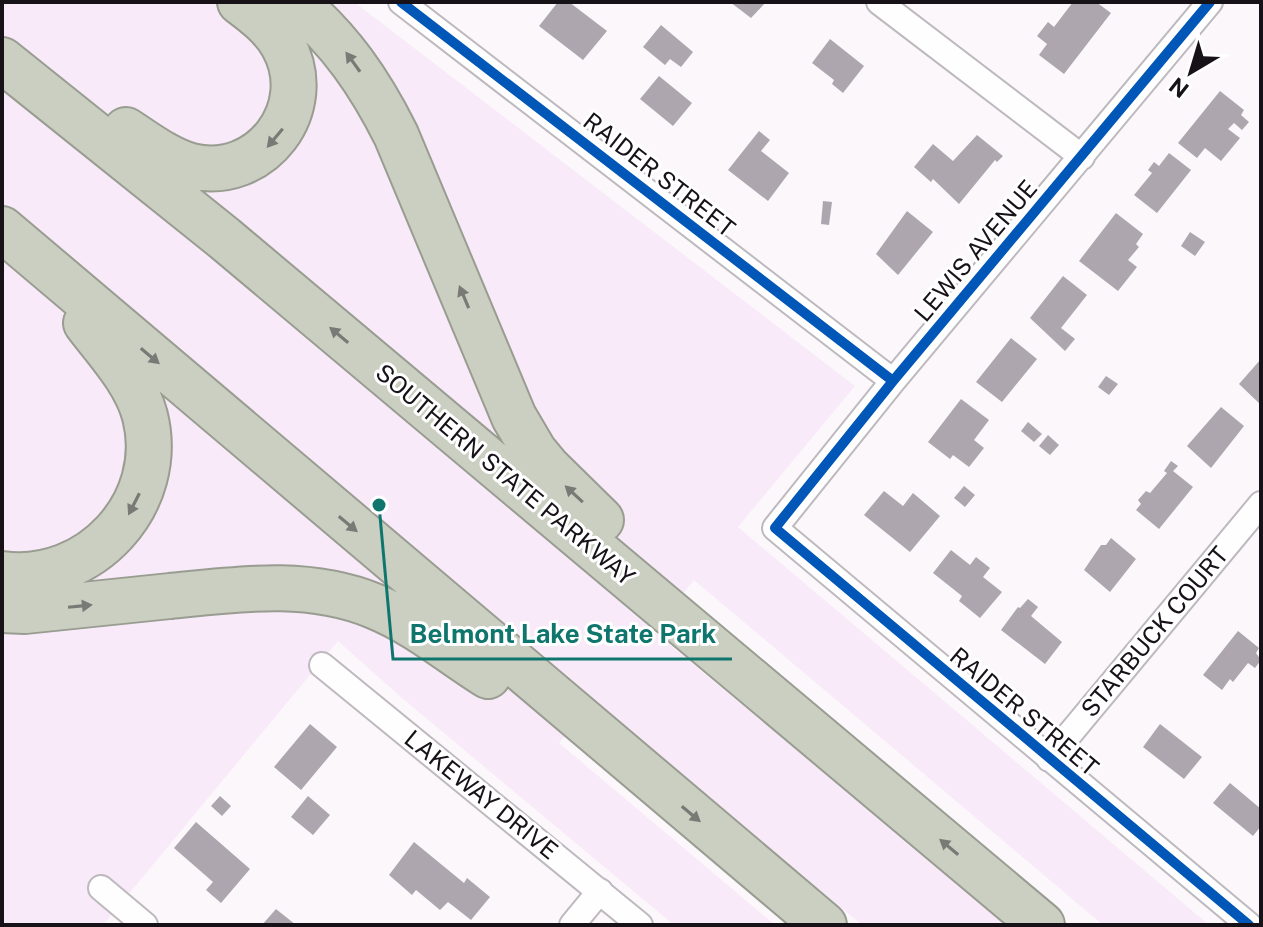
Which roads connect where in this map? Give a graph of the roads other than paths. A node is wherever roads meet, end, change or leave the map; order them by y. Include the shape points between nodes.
1 (240, 2) edge
2 (295, 2) edge
3 (401, 2) edge
4 (879, 2) edge
5 (1210, 2) edge
6 (2, 60) edge
7 (64, 109) junction
8 (1082, 157) junction
9 (2, 229) edge
10 (48, 269) junction
11 (893, 381) junction
12 (1261, 504) edge
13 (775, 528) joint
14 (2, 574) edge
15 (2, 610) edge
16 (720, 656) junction
17 (322, 665) dead end
18 (1049, 759) junction
19 (631, 764) junction
20 (101, 888) dead end
21 (600, 891) junction
22 (145, 925) edge
23 (572, 925) edge
24 (640, 925) edge
25 (824, 925) edge
26 (1042, 925) edge
27 (1249, 925) edge

1 -> 7 highway via 277,36 294,79 288,118 260,153 239,164 189,165 124,129
16 -> 2 highway via 600,518 563,485 523,433 396,135 347,54
3 - 11 street, RAIDER STREET
4 - 8 street
5 - 8 street, LEWIS AVENUE
6 - 7 highway, SOUTHERN STATE PARKWAY
16 -> 7 highway, SOUTHERN STATE PARKWAY
8 - 11 street, LEWIS AVENUE
9 - 10 highway
10 -> 14 highway via 139,400 148,463 130,513 96,551 48,572
10 -> 19 highway
11 - 13 street, LEWIS AVENUE
12 - 18 street, STARBUCK COURT
13 - 18 street, RAIDER STREET
15 -> 19 highway via 293,587 352,598 395,615
26 -> 16 highway, SOUTHERN STATE PARKWAY
17 - 21 street, LAKEWAY DRIVE
18 - 27 street, RAIDER STREET
19 -> 25 highway
20 - 22 street
21 - 23 street
21 - 24 street, LAKEWAY DRIVE

